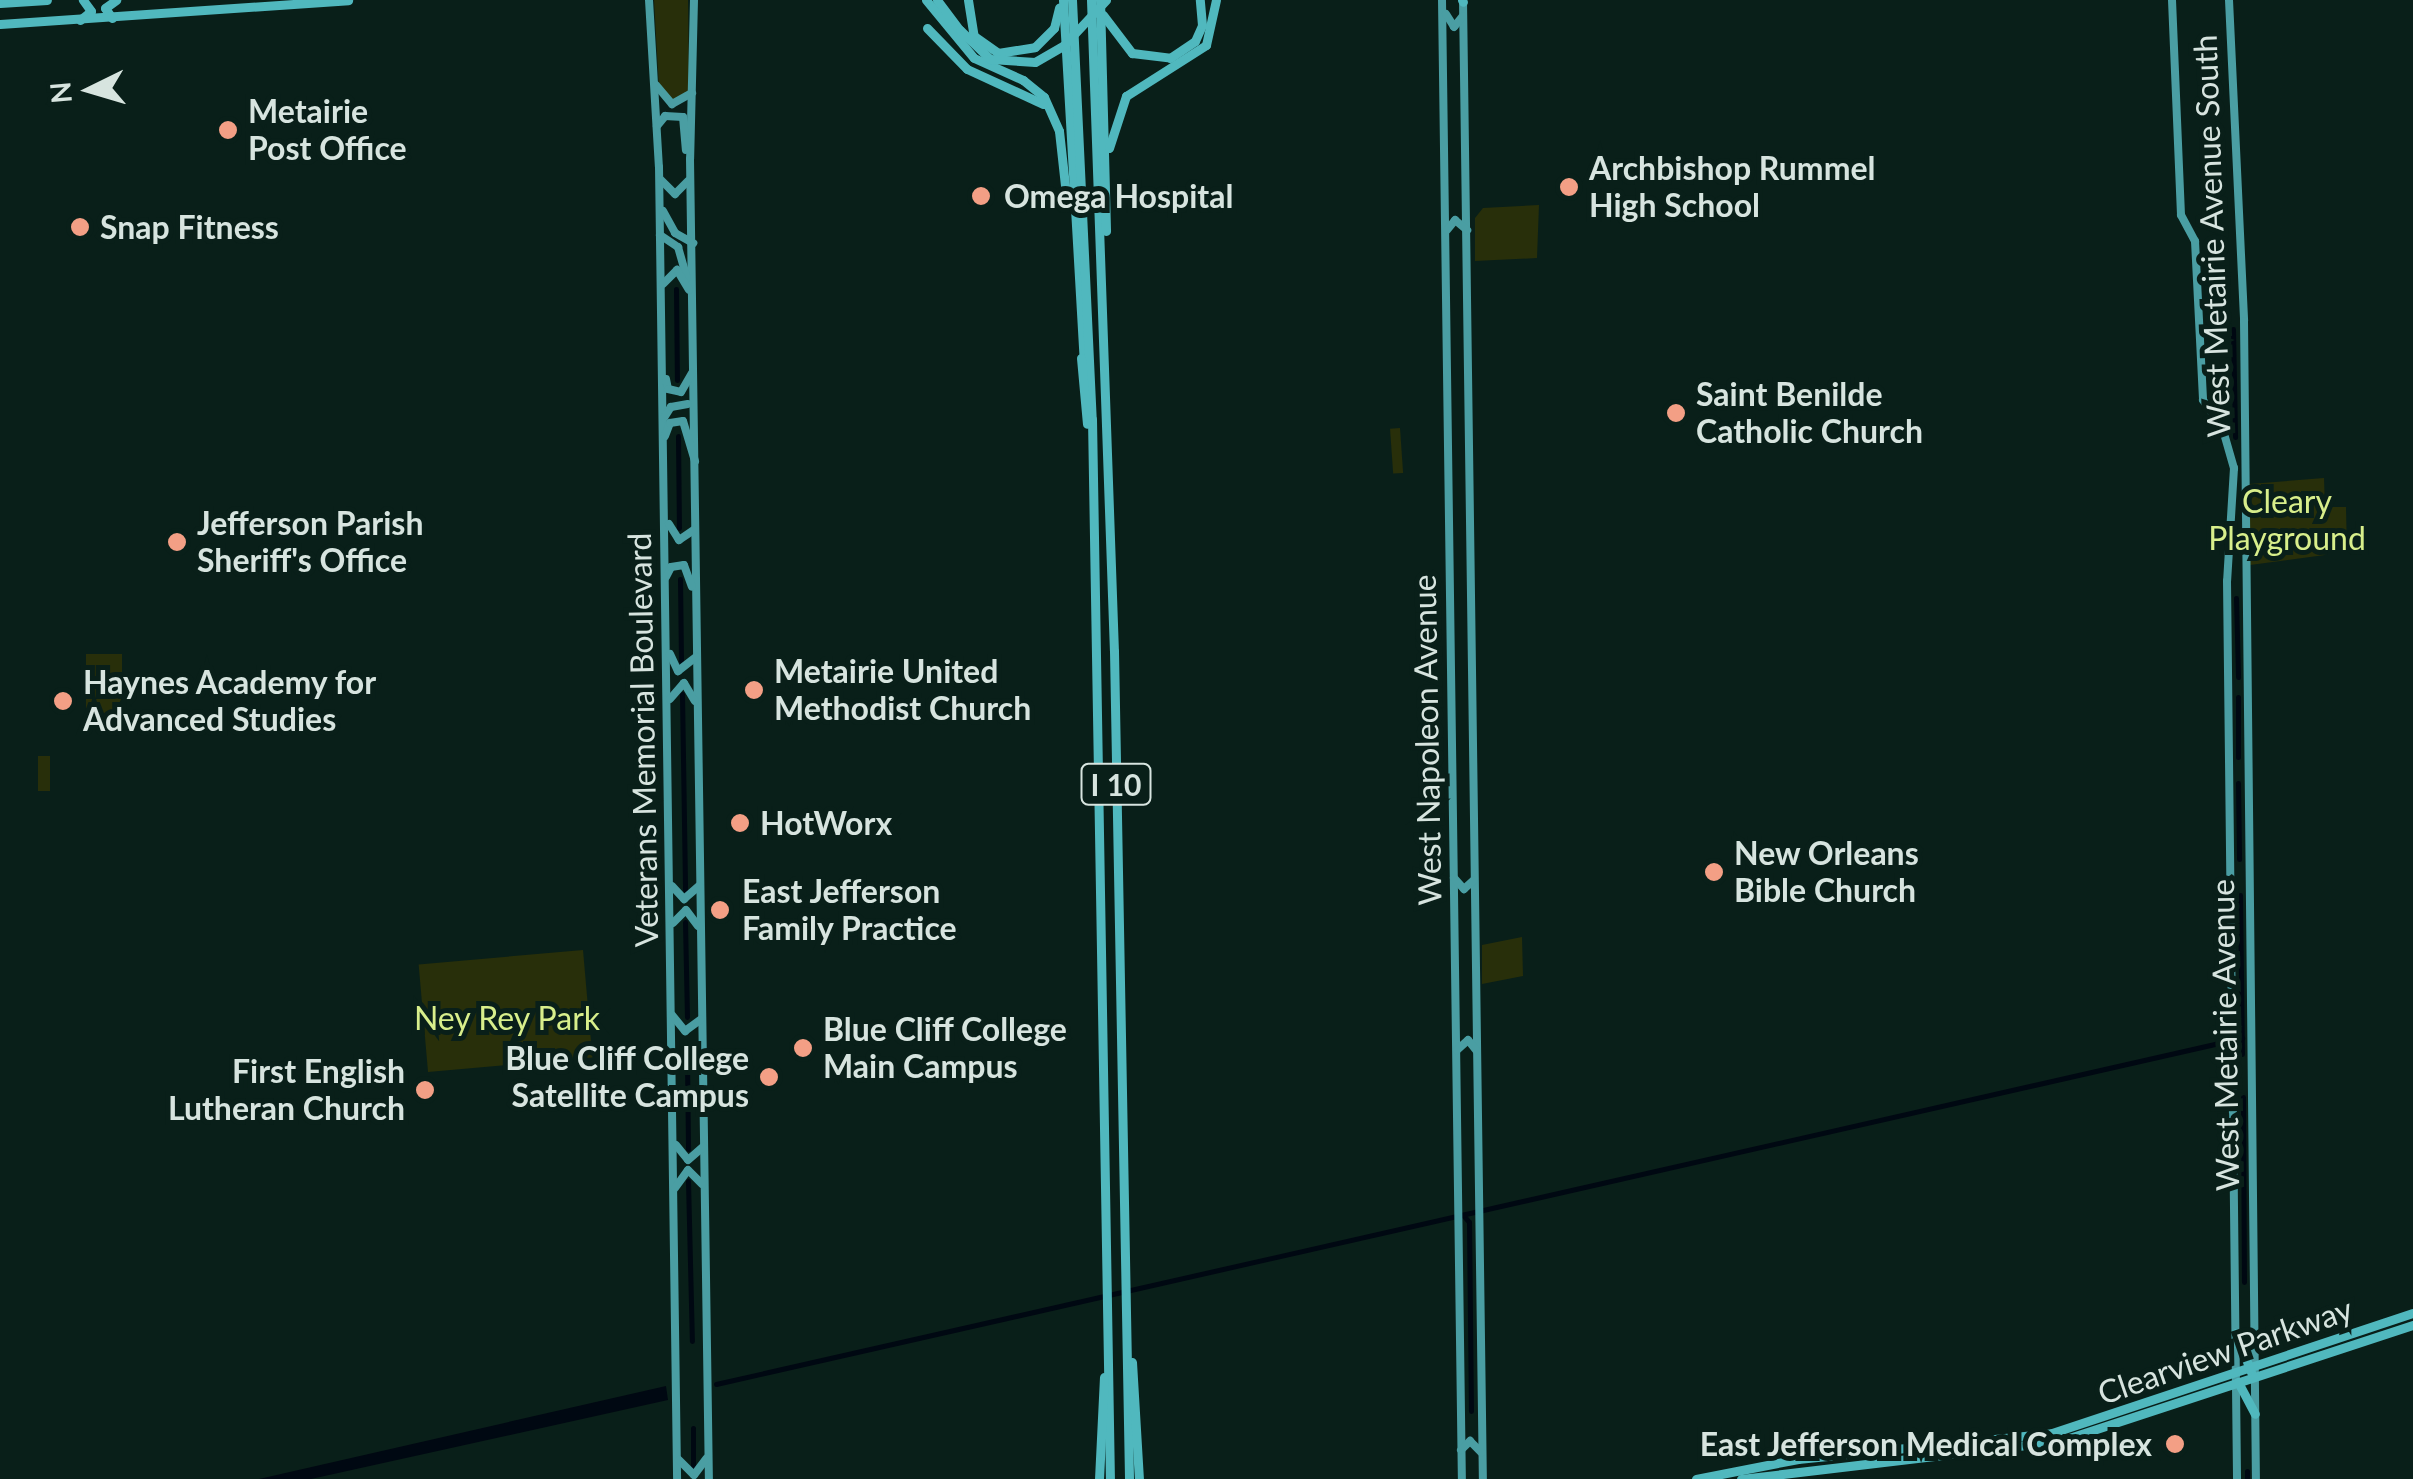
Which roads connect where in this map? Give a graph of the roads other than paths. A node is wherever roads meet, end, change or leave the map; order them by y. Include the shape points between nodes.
1 (46, 0) edge
2 (83, 0) edge
3 (116, 0) edge
4 (231, 0) edge
5 (348, 0) edge
6 (650, 0) edge
7 (694, 0) edge
8 (926, 0) edge
9 (937, 0) edge
10 (968, 0) edge
11 (1061, 0) edge
12 (1072, 0) edge
13 (1091, 0) edge
14 (1102, 0) edge
15 (1200, 0) edge
16 (1216, 0) edge
17 (1444, 0) edge
18 (2172, 0) edge
19 (2229, 0) edge
20 (1463, 1) edge
21 (15, 2) edge
22 (0, 3) edge
23 (256, 5) edge
24 (224, 12) junction
25 (1463, 15) junction
26 (115, 19) junction
27 (78, 21) junction
28 (32, 23) junction
29 (1, 24) edge
30 (927, 28) dead end
31 (650, 51) junction
32 (693, 90) junction
33 (1057, 122) junction
34 (657, 127) junction
35 (690, 162) junction
36 (1445, 166) junction
37 (1466, 170) junction
38 (1107, 175) junction
39 (659, 176) junction
40 (660, 187) junction
41 (1467, 230) junction
42 (1447, 232) junction
43 (660, 235) junction
44 (693, 244) junction
45 (688, 288) junction
46 (1103, 289) junction
47 (660, 297) junction
48 (692, 304) junction
49 (694, 352) junction
50 (662, 355) junction
51 (1450, 396) junction
52 (1467, 397) junction
53 (688, 404) dead end
54 (663, 423) junction
55 (1086, 424) junction
56 (1450, 436) junction
57 (1468, 438) junction
58 (664, 447) junction
59 (695, 460) junction
60 (665, 500) junction
61 (696, 514) junction
62 (1094, 531) junction
63 (2234, 534) junction
64 (2245, 534) junction
65 (665, 579) junction
66 (2246, 591) joint
67 (697, 600) junction
68 (666, 640) junction
69 (698, 650) junction
70 (2228, 695) junction
71 (2246, 698) junction
72 (667, 725) junction
73 (699, 735) junction
74 (2248, 754) junction
75 (2228, 758) junction
76 (1472, 780) junction
77 (1454, 784) junction
78 (2229, 787) junction
79 (2248, 790) junction
80 (1472, 795) junction
81 (1454, 796) junction
82 (2230, 864) junction
83 (2248, 864) junction
84 (669, 877) junction
85 (1454, 878) junction
86 (1476, 878) junction
87 (700, 884) junction
88 (2230, 894) junction
89 (2248, 898) junction
90 (700, 930) junction
91 (670, 933) junction
92 (1454, 934) junction
93 (1475, 936) junction
94 (1455, 1008) junction
95 (1476, 1008) junction
96 (670, 1010) junction
97 (701, 1018) junction
98 (2232, 1050) junction
99 (1477, 1051) junction
100 (1456, 1052) junction
101 (2251, 1057) junction
102 (702, 1062) junction
103 (672, 1074) junction
104 (2252, 1095) junction
105 (2233, 1097) junction
106 (672, 1136) junction
107 (704, 1144) junction
108 (674, 1191) junction
109 (705, 1193) junction
110 (2254, 1286) junction
111 (2236, 1291) junction
112 (2236, 1307) junction
113 (2251, 1311) junction
114 (2413, 1313) edge
115 (2236, 1320) junction
116 (2413, 1326) edge
117 (2236, 1334) junction
118 (1126, 1338) junction
119 (2350, 1341) junction
120 (1109, 1365) junction
121 (2253, 1373) junction
122 (2235, 1380) junction
123 (2192, 1389) junction
124 (2174, 1406) junction
125 (2255, 1414) junction
126 (1482, 1417) junction
127 (1461, 1418) junction
128 (2237, 1434) junction
129 (2255, 1434) junction
130 (1966, 1446) junction
131 (1928, 1449) junction
132 (1461, 1450) junction
133 (708, 1454) junction
134 (677, 1455) junction
135 (1482, 1456) junction
136 (1936, 1458) junction
137 (1894, 1460) junction
138 (2256, 1462) junction
139 (2237, 1464) junction
140 (1717, 1476) edge
141 (677, 1479) edge
142 (708, 1479) edge
143 (1100, 1479) edge
144 (1110, 1479) edge
145 (1129, 1479) edge
146 (1138, 1479) edge
147 (1462, 1479) edge
148 (1483, 1479) edge
149 (1699, 1479) edge
150 (1742, 1479) edge
151 (2237, 1479) edge
152 (2256, 1479) edge

1 - 21 highway
1 - 28 highway via 35,7
2 - 27 highway via 91,11
3 - 26 highway via 105,8
4 - 24 highway
5 - 23 highway
6 - 31 main road, Veterans Memorial Boulevard
7 - 32 main road, Veterans Memorial Boulevard
8 - 33 highway via 974,58 1023,80 1044,97
9 - 14 highway, bridge via 990,58 1035,62 1063,46
10 - 11 highway via 974,36 984,47 1013,54 1046,38
11 - 55 highway
12 - 62 highway, I 10
13 - 46 highway, I 10
14 - 15 highway via 1120,44 1158,60 1195,41 1202,25
14 - 38 highway
16 - 38 highway via 1213,30 1195,58 1121,103
17 - 25 main road via 1450,26
17 - 36 main road, West Napoleon Avenue
18 - 63 main road, West Metairie Avenue via 2181,215 2194,242 2203,400 2233,459
19 - 64 main road, West Metairie Avenue South via 2244,322
20 - 25 main road, West Napoleon Avenue
21 - 22 highway
21 - 29 highway via 2,13
23 - 24 highway
24 - 26 highway
25 - 37 main road, West Napoleon Avenue
26 - 27 highway
27 - 28 highway
28 - 29 highway
30 - 33 highway via 958,63 1033,95
31 - 32 main road via 660,97 678,104
31 - 34 main road, Veterans Memorial Boulevard
32 - 35 main road, Veterans Memorial Boulevard
33 - 55 highway
34 - 35 main road via 665,116 683,117
34 - 39 main road, Veterans Memorial Boulevard
35 - 39 main road via 679,194
35 - 44 main road, Veterans Memorial Boulevard
36 - 37 main road via 1453,179
36 - 42 main road, West Napoleon Avenue
37 - 41 main road, West Napoleon Avenue
38 - 46 highway
39 - 40 main road, Veterans Memorial Boulevard
40 - 43 main road, Veterans Memorial Boulevard
40 - 44 main road via 669,226
41 - 42 main road via 1456,220
41 - 52 main road, West Napoleon Avenue
42 - 51 main road, West Napoleon Avenue
43 - 45 main road via 680,250
43 - 47 main road, Veterans Memorial Boulevard
44 - 48 main road, Veterans Memorial Boulevard
45 - 47 main road via 684,274 673,270
45 - 48 main road
46 - 118 highway, I 10
47 - 50 main road, Veterans Memorial Boulevard
48 - 49 main road, Veterans Memorial Boulevard
49 - 50 main road via 689,381 676,392 666,384
49 - 59 main road, Veterans Memorial Boulevard
50 - 54 main road, Veterans Memorial Boulevard
51 - 52 main road via 1458,404
51 - 56 main road, West Napoleon Avenue
52 - 57 main road, West Napoleon Avenue
53 - 54 main road via 671,407
54 - 58 main road, Veterans Memorial Boulevard
55 - 62 highway
56 - 57 main road via 1459,426
56 - 77 main road, West Napoleon Avenue
57 - 76 main road, West Napoleon Avenue
58 - 59 main road via 669,424 683,421
58 - 60 main road, Veterans Memorial Boulevard
59 - 61 main road, Veterans Memorial Boulevard
60 - 61 main road via 675,538 692,536
60 - 65 main road, Veterans Memorial Boulevard
61 - 67 main road, Veterans Memorial Boulevard
62 - 120 highway, I 10
63 - 64 main road
63 - 70 main road, West Metairie Avenue
64 - 66 main road, West Metairie Avenue South
65 - 67 main road via 674,566 687,566
65 - 68 main road, Veterans Memorial Boulevard
66 - 71 main road, West Metairie Avenue
67 - 69 main road, Veterans Memorial Boulevard
68 - 69 main road via 678,672 691,667
68 - 72 main road, Veterans Memorial Boulevard
69 - 73 main road, Veterans Memorial Boulevard
70 - 71 main road via 2239,686
70 - 75 main road, West Metairie Avenue
71 - 74 main road, West Metairie Avenue
72 - 73 main road via 672,691 687,684
72 - 84 main road, Veterans Memorial Boulevard
73 - 87 main road, Veterans Memorial Boulevard
74 - 75 main road via 2240,761
74 - 79 main road, West Metairie Avenue
75 - 78 main road, West Metairie Avenue
76 - 77 main road via 1464,772
76 - 80 main road, West Napoleon Avenue
77 - 81 main road, West Napoleon Avenue
78 - 79 main road via 2240,778
78 - 82 main road, West Metairie Avenue
79 - 83 main road, West Metairie Avenue
80 - 81 main road via 1464,804
80 - 86 main road, West Napoleon Avenue
81 - 85 main road, West Napoleon Avenue
82 - 83 main road via 2240,871
82 - 88 main road, West Metairie Avenue
83 - 89 main road, West Metairie Avenue
84 - 87 main road via 684,900
84 - 91 main road, Veterans Memorial Boulevard
85 - 86 main road via 1464,889
85 - 92 main road, West Napoleon Avenue
86 - 93 main road, West Napoleon Avenue
87 - 90 main road, Veterans Memorial Boulevard
88 - 89 main road via 2238,884
88 - 98 main road, West Metairie Avenue
89 - 101 main road, West Metairie Avenue
90 - 91 main road via 683,911
90 - 97 main road, Veterans Memorial Boulevard
91 - 96 main road, Veterans Memorial Boulevard
92 - 93 main road via 1464,924
92 - 94 main road, West Napoleon Avenue
93 - 95 main road, West Napoleon Avenue
94 - 95 main road via 1464,1019
94 - 100 main road, West Napoleon Avenue
95 - 99 main road, West Napoleon Avenue
96 - 97 main road via 685,1031
96 - 103 main road, Veterans Memorial Boulevard
97 - 102 main road, Veterans Memorial Boulevard
98 - 101 main road via 2241,1070
98 - 105 main road, West Metairie Avenue
99 - 100 main road via 1465,1040
99 - 126 main road, West Napoleon Avenue
100 - 127 main road, West Napoleon Avenue
101 - 104 main road, West Metairie Avenue
102 - 103 main road via 686,1052
102 - 107 main road, Veterans Memorial Boulevard
103 - 106 main road, Veterans Memorial Boulevard
104 - 105 main road via 2241,1081
104 - 110 main road, West Metairie Avenue
105 - 111 main road, West Metairie Avenue
106 - 107 main road via 683,1158 696,1157
106 - 108 main road, Veterans Memorial Boulevard
107 - 109 main road, Veterans Memorial Boulevard
108 - 109 main road via 682,1173 692,1170
108 - 134 main road, Veterans Memorial Boulevard
109 - 133 main road, Veterans Memorial Boulevard
110 - 111 main road via 2248,1296
110 - 113 main road, West Metairie Avenue
111 - 112 main road, West Metairie Avenue
111 - 113 main road
112 - 113 main road
112 - 115 main road, West Metairie Avenue
113 - 115 main road
113 - 121 main road, West Metairie Avenue
114 - 119 highway, Clearview Parkway
115 - 117 main road, West Metairie Avenue
116 - 119 highway, Clearview Parkway
117 - 121 highway
117 - 122 main road, West Metairie Avenue
118 - 145 highway, I 10
118 - 146 highway
119 - 121 highway, Clearview Parkway
119 - 121 highway, Clearview Parkway via 2267,1375
120 - 143 highway
120 - 144 highway, I 10
121 - 122 highway, Clearview Parkway
121 - 125 main road, West Metairie Avenue
122 - 123 highway, Clearview Parkway
122 - 124 highway, Clearview Parkway
122 - 125 highway
122 - 128 main road, West Metairie Avenue
123 - 124 highway
123 - 130 highway, Clearview Parkway via 2085,1426
124 - 136 highway, Clearview Parkway via 2060,1442
125 - 129 main road, West Metairie Avenue
126 - 127 main road via 1472,1429
126 - 135 main road, West Napoleon Avenue
127 - 132 main road, West Napoleon Avenue
128 - 129 main road via 2245,1442
128 - 139 main road, West Metairie Avenue
129 - 138 main road, West Metairie Avenue
130 - 131 highway, Clearview Parkway
130 - 136 highway
131 - 137 highway
131 - 140 highway, Clearview Parkway
132 - 135 main road via 1473,1441
132 - 147 main road, West Napoleon Avenue
133 - 134 main road via 694,1475
133 - 142 main road, Veterans Memorial Boulevard
134 - 141 main road, Veterans Memorial Boulevard
135 - 148 main road, West Napoleon Avenue
136 - 137 highway, Clearview Parkway
137 - 150 highway, Clearview Parkway
138 - 139 main road via 2245,1454
138 - 152 main road, West Metairie Avenue
139 - 151 main road, West Metairie Avenue
140 - 149 highway, Clearview Parkway

